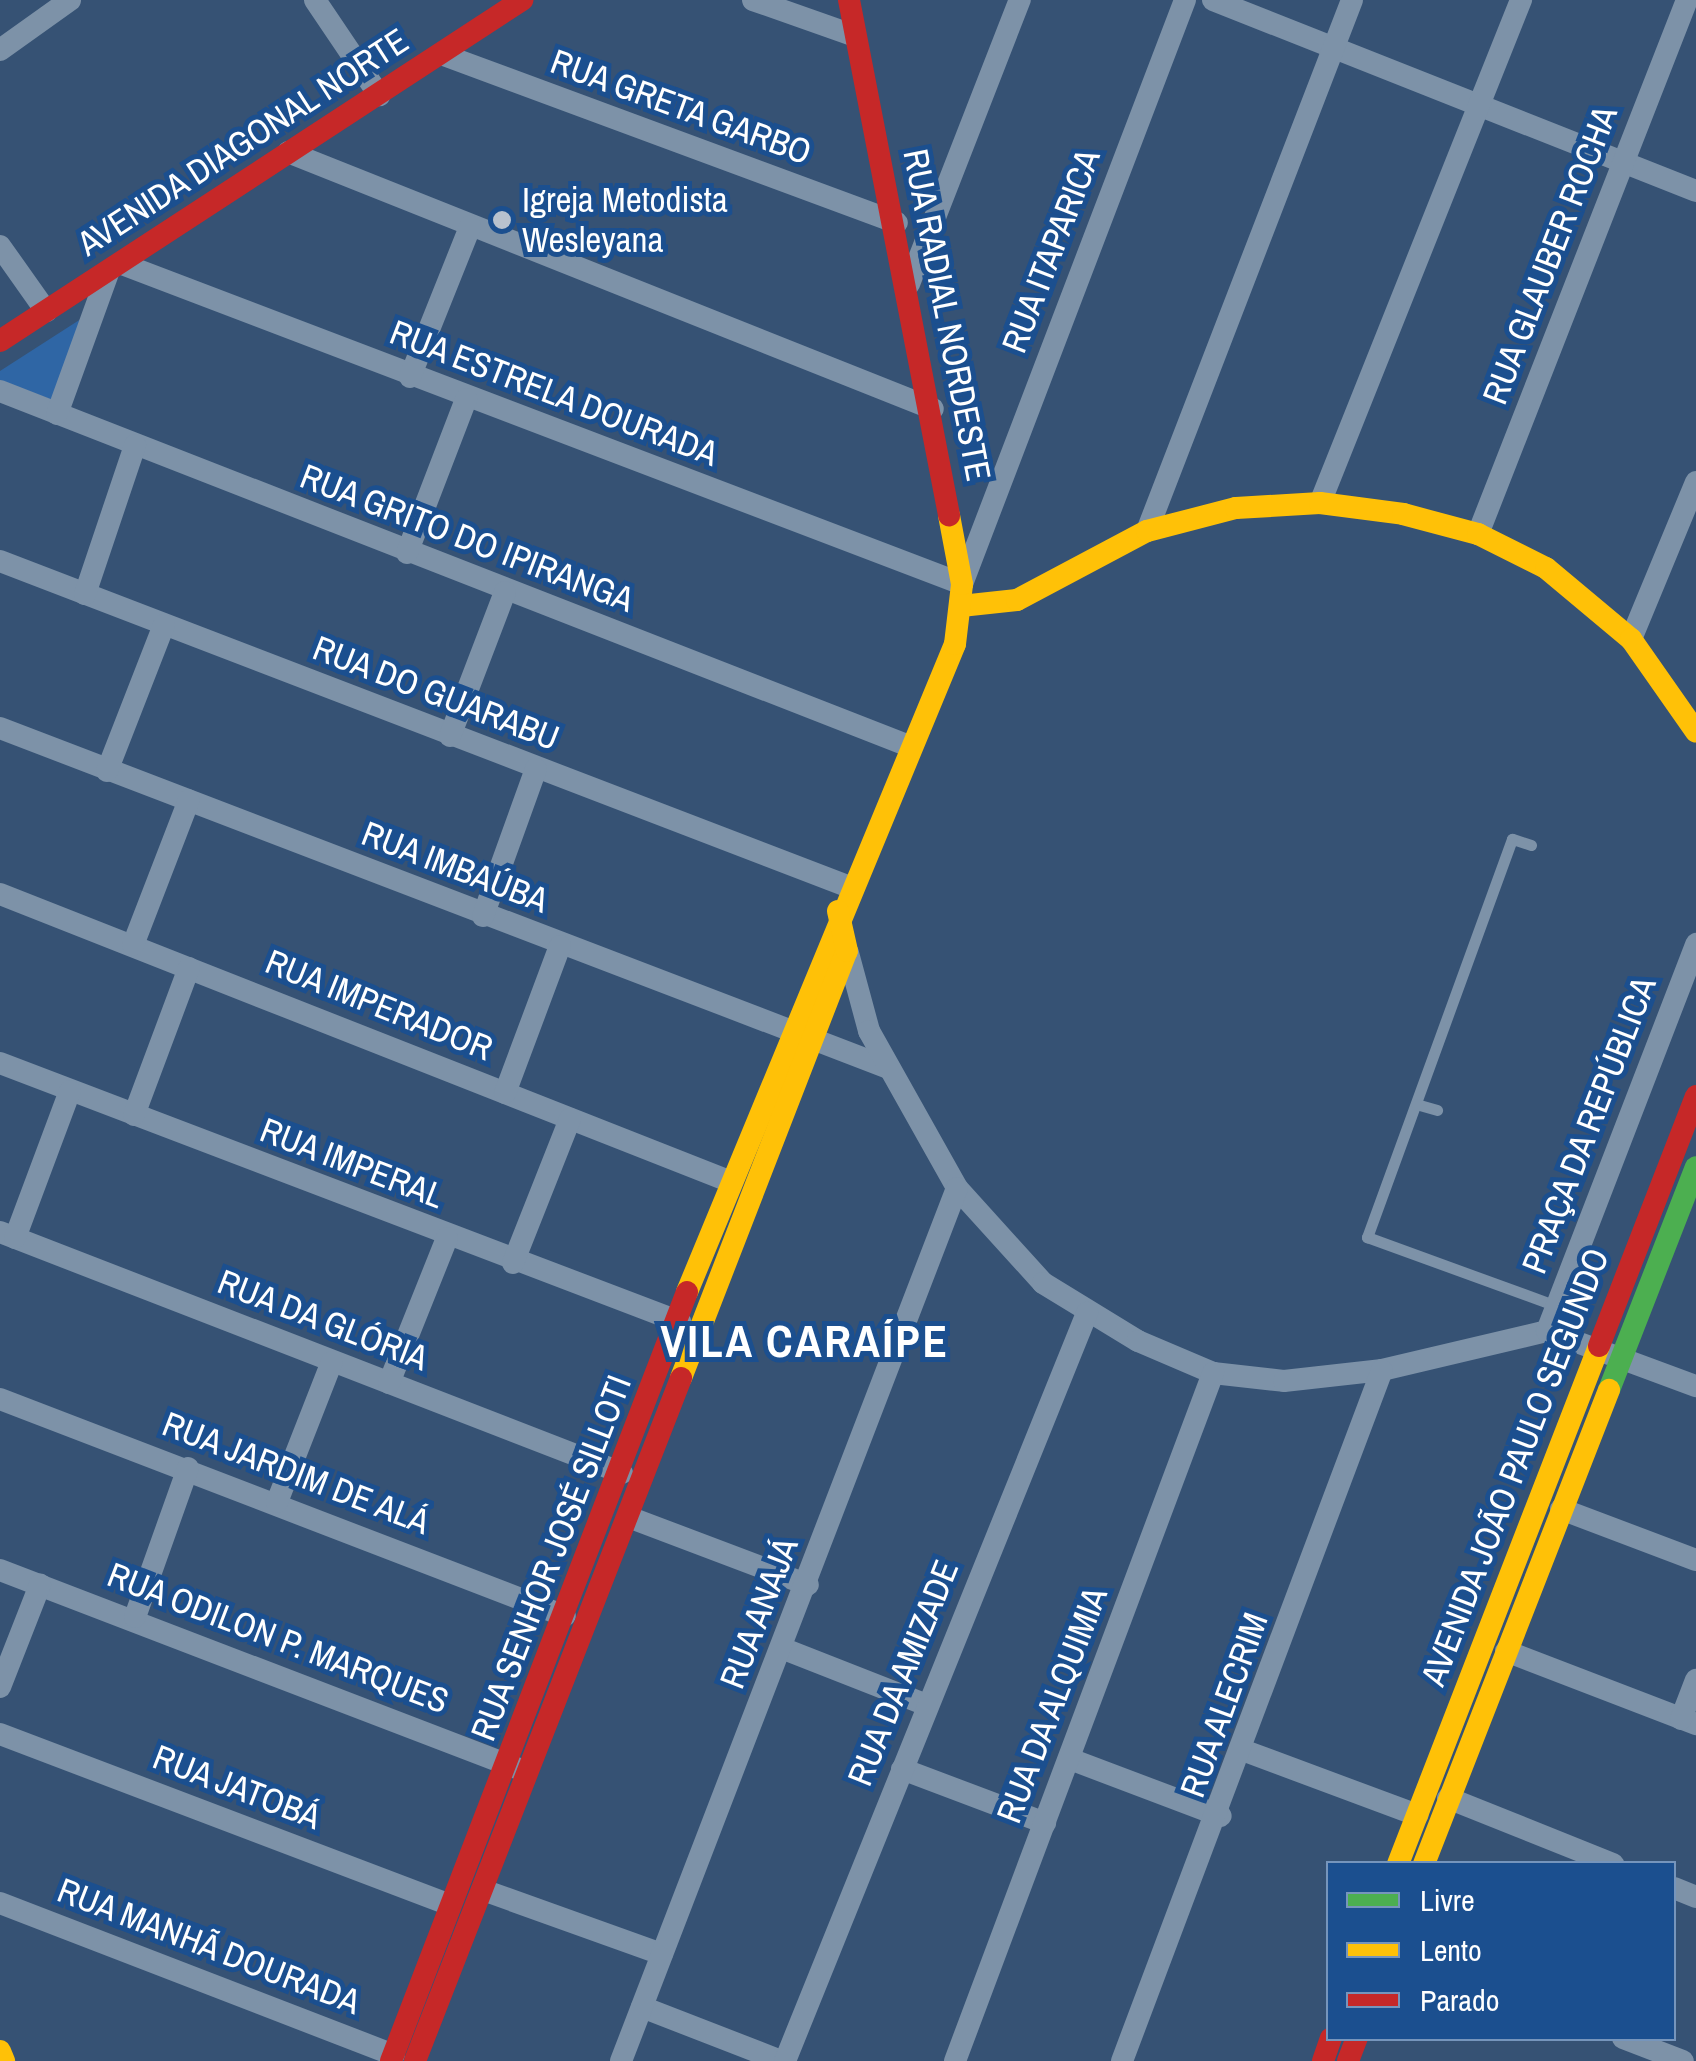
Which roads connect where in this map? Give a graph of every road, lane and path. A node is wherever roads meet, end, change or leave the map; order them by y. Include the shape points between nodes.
1 (70, 0) edge
2 (315, 0) edge
3 (522, 0) edge
4 (753, 0) edge
5 (849, 0) edge
6 (1020, 0) edge
7 (1185, 0) edge
8 (1213, 0) edge
9 (1352, 0) edge
10 (1520, 0) edge
11 (1687, 0) edge
12 (855, 36) junction
13 (1334, 48) junction
14 (0, 50) edge
15 (441, 54) junction
16 (379, 95) junction
17 (1478, 106) junction
18 (288, 152) junction
19 (1625, 161) junction
20 (1696, 190) edge
21 (896, 223) junction
22 (470, 227) junction
23 (0, 246) edge
24 (115, 269) junction
25 (908, 284) junction
26 (46, 311) junction
27 (0, 341) edge
28 (410, 378) junction
29 (0, 391) edge
30 (466, 399) junction
31 (932, 409) junction
32 (57, 414) junction
33 (135, 445) junction
34 (1696, 482) edge
35 (1320, 503) junction
36 (1148, 531) junction
37 (1478, 534) junction
38 (407, 554) junction
39 (0, 561) edge
40 (506, 592) junction
41 (84, 594) junction
42 (962, 595) junction
43 (164, 624) junction
44 (1631, 640) junction
45 (955, 644) joint
46 (0, 728) edge
47 (1696, 732) edge
48 (450, 736) junction
49 (910, 746) junction
50 (536, 769) junction
51 (107, 771) junction
52 (189, 800) junction
53 (1531, 845) dead end
54 (847, 886) junction
55 (0, 894) edge
56 (838, 911) junction
57 (483, 916) junction
58 (1696, 944) edge
59 (133, 946) junction
60 (560, 946) junction
61 (847, 951) junction
62 (189, 968) junction
63 (788, 1031) junction
64 (813, 1040) junction
65 (0, 1063) edge
66 (886, 1067) junction
67 (70, 1091) junction
68 (505, 1093) junction
69 (1696, 1096) edge
70 (1416, 1104) junction
71 (1437, 1110) dead end
72 (134, 1115) junction
73 (570, 1119) junction
74 (1696, 1167) edge
75 (732, 1182) junction
76 (957, 1188) junction
77 (1688, 1212) edge
78 (8, 1235) edge
79 (447, 1238) junction
80 (513, 1263) junction
81 (1557, 1306) junction
82 (1087, 1313) junction
83 (680, 1322) junction
84 (1547, 1330) junction
85 (1598, 1348) junction
86 (1621, 1357) junction
87 (332, 1362) junction
88 (1382, 1370) junction
89 (1212, 1373) junction
90 (390, 1384) junction
91 (1696, 1386) edge
92 (0, 1399) edge
93 (188, 1468) junction
94 (622, 1473) junction
95 (277, 1502) junction
96 (1561, 1510) junction
97 (631, 1518) junction
98 (1696, 1560) edge
99 (0, 1570) edge
100 (40, 1585) junction
101 (808, 1586) junction
102 (566, 1616) junction
103 (135, 1618) junction
104 (784, 1650) junction
105 (1506, 1651) junction
106 (1696, 1680) edge
107 (0, 1687) edge
108 (926, 1705) junction
109 (1688, 1722) edge
110 (0, 1734) edge
111 (1245, 1751) junction
112 (1070, 1759) junction
113 (518, 1769) junction
114 (902, 1769) junction
115 (1448, 1798) junction
116 (1221, 1816) junction
117 (1417, 1816) junction
118 (1045, 1824) junction
119 (1399, 1861) edge
120 (1425, 1861) edge
121 (1606, 1861) edge
122 (483, 1890) junction
123 (0, 1903) edge
124 (450, 1906) junction
125 (662, 1954) junction
126 (642, 2008) junction
127 (1631, 2041) edge
128 (0, 2050) edge
129 (400, 2059) edge
130 (4, 2061) edge
131 (621, 2061) edge
132 (783, 2061) edge
133 (955, 2061) edge
134 (1122, 2061) edge
135 (1682, 2061) edge

1 - 14 street
2 - 16 street
3 - 15 street, AVENIDA DIAGONAL NORTE
4 - 12 street
5 - 12 street, RUA RADIAL NORDESTE
6 - 25 street
7 - 42 street, RUA ITAPARICA
8 - 13 street
9 - 13 street
10 - 17 street
11 - 19 street, RUA GLAUBER ROCHA
12 - 21 street, RUA RADIAL NORDESTE
13 - 17 street
13 - 36 street
15 - 16 street, AVENIDA DIAGONAL NORTE
15 - 21 street, RUA GRETA GARBO
16 - 18 street, AVENIDA DIAGONAL NORTE
17 - 19 street
17 - 35 street
18 - 22 street
18 - 24 street, AVENIDA DIAGONAL NORTE
19 - 20 street
19 - 37 street, RUA GLAUBER ROCHA
21 - 25 street, RUA RADIAL NORDESTE
22 - 28 street
22 - 31 street
23 - 26 street
24 - 26 street, AVENIDA DIAGONAL NORTE
24 - 28 street, RUA ESTRELA DOURADA
24 - 32 street
25 - 31 street, RUA RADIAL NORDESTE
26 - 27 street, AVENIDA DIAGONAL NORTE
28 - 30 street, RUA ESTRELA DOURADA
29 - 32 street, RUA GRITO DO IPIRANGA
30 - 38 street
30 - 42 street, RUA ESTRELA DOURADA
31 - 42 street, RUA RADIAL NORDESTE
32 - 33 street, RUA GRITO DO IPIRANGA
33 - 38 street, RUA GRITO DO IPIRANGA
33 - 41 street
34 - 44 street
35 - 36 street via 1236,508
35 - 37 street
36 - 42 street via 1017,600
37 - 44 street via 1546,568
38 - 40 street, RUA GRITO DO IPIRANGA
39 - 41 street, RUA DO GUARABU
40 - 48 street
40 - 49 street, RUA GRITO DO IPIRANGA
41 - 43 street, RUA DO GUARABU
42 - 45 street, RUA RADIAL NORDESTE
43 - 48 street, RUA DO GUARABU
43 - 51 street
44 - 47 street
45 - 49 street, RUA SENHOR JOSÉ SILLOTI
46 - 51 street, RUA IMBAÚBA
48 - 50 street, RUA DO GUARABU
49 - 54 street, RUA SENHOR JOSÉ SILLOTI
50 - 54 street, RUA DO GUARABU
50 - 57 street
51 - 52 street, RUA IMBAÚBA
52 - 57 street, RUA IMBAÚBA
52 - 59 street
53 - 70 lane via 1512,839
54 - 56 street, RUA SENHOR JOSÉ SILLOTI
55 - 59 street, RUA IMPERADOR
56 - 61 street
56 - 63 street, RUA SENHOR JOSÉ SILLOTI
57 - 60 street, RUA IMBAÚBA
58 - 81 street, PRAÇA DA REPÚBLICA
59 - 62 street, RUA IMPERADOR
60 - 63 street, RUA IMBAÚBA
60 - 68 street
61 - 64 street, RUA SENHOR JOSÉ SILLOTI
61 - 66 street, PRAÇA DA REPÚBLICA
62 - 68 street, RUA IMPERADOR
62 - 72 street
63 - 64 street, RUA IMBAÚBA
63 - 75 street, RUA SENHOR JOSÉ SILLOTI
64 - 66 street, RUA IMBAÚBA
64 - 97 street, RUA SENHOR JOSÉ SILLOTI
65 - 67 street, RUA IMPERAL
66 - 76 street, PRAÇA DA REPÚBLICA
67 - 72 street, RUA IMPERAL
67 - 78 street
68 - 73 street, RUA IMPERADOR
69 - 85 street, AVENIDA JOÃO PAULO SEGUNDO
70 - 71 lane
70 - 81 lane via 1368,1237
72 - 79 street, RUA IMPERAL
73 - 75 street, RUA IMPERADOR
73 - 80 street
74 - 77 street, AVENIDA JOÃO PAULO SEGUNDO
75 - 83 street, RUA SENHOR JOSÉ SILLOTI
76 - 82 street, PRAÇA DA REPÚBLICA via 1043,1283
76 - 101 street, RUA ANAJÁ
77 - 86 street, AVENIDA JOÃO PAULO SEGUNDO
78 - 87 street, RUA DA GLÓRIA
79 - 80 street, RUA IMPERAL
79 - 90 street
80 - 83 street, RUA IMPERAL
81 - 84 street, PRAÇA DA REPÚBLICA
82 - 89 street, PRAÇA DA REPÚBLICA
82 - 108 street, RUA DA AMIZADE
83 - 94 street, RUA SENHOR JOSÉ SILLOTI
84 - 85 street, PRAÇA DA REPÚBLICA
84 - 88 street, PRAÇA DA REPÚBLICA
85 - 86 street, PRAÇA DA REPÚBLICA
85 - 117 street, AVENIDA JOÃO PAULO SEGUNDO
86 - 91 street, PRAÇA DA REPÚBLICA
86 - 96 street, AVENIDA JOÃO PAULO SEGUNDO
87 - 90 street, RUA DA GLÓRIA
87 - 95 street
88 - 89 street, PRAÇA DA REPÚBLICA via 1284,1381
88 - 111 street, RUA ALECRIM
89 - 112 street, RUA DA ALQUIMIA
90 - 94 street, RUA DA GLÓRIA
92 - 93 street, RUA JARDIM DE ALÁ
93 - 95 street, RUA JARDIM DE ALÁ
93 - 103 street
94 - 102 street, RUA SENHOR JOSÉ SILLOTI
95 - 102 street, RUA JARDIM DE ALÁ
96 - 98 street
96 - 105 street, AVENIDA JOÃO PAULO SEGUNDO
97 - 101 street
97 - 113 street, RUA SENHOR JOSÉ SILLOTI
99 - 100 street, RUA ODILON P. MARQUES
100 - 103 street, RUA ODILON P. MARQUES
100 - 107 street
101 - 104 street, RUA ANAJÁ
102 - 113 street, RUA SENHOR JOSÉ SILLOTI
103 - 113 street, RUA ODILON P. MARQUES
104 - 108 street
104 - 125 street, RUA ANAJÁ
105 - 109 street
105 - 115 street, AVENIDA JOÃO PAULO SEGUNDO
106 - 109 street
108 - 114 street, RUA DA AMIZADE
110 - 124 street, RUA JATOBÁ
111 - 116 street, RUA ALECRIM
111 - 117 street
112 - 116 street
112 - 118 street, RUA DA ALQUIMIA
113 - 122 street, RUA SENHOR JOSÉ SILLOTI
113 - 124 street, RUA SENHOR JOSÉ SILLOTI
114 - 118 street
114 - 132 street, RUA DA AMIZADE
115 - 120 street, AVENIDA JOÃO PAULO SEGUNDO
115 - 121 street
116 - 134 street, RUA ALECRIM
117 - 119 street, AVENIDA JOÃO PAULO SEGUNDO
118 - 133 street, RUA DA ALQUIMIA
122 - 125 street
122 - 129 street, RUA SENHOR JOSÉ SILLOTI
123 - 129 street, RUA MANHÃ DOURADA
124 - 129 street, RUA SENHOR JOSÉ SILLOTI
125 - 126 street, RUA ANAJÁ
126 - 131 street, RUA ANAJÁ
126 - 132 street
127 - 135 street
128 - 130 street

